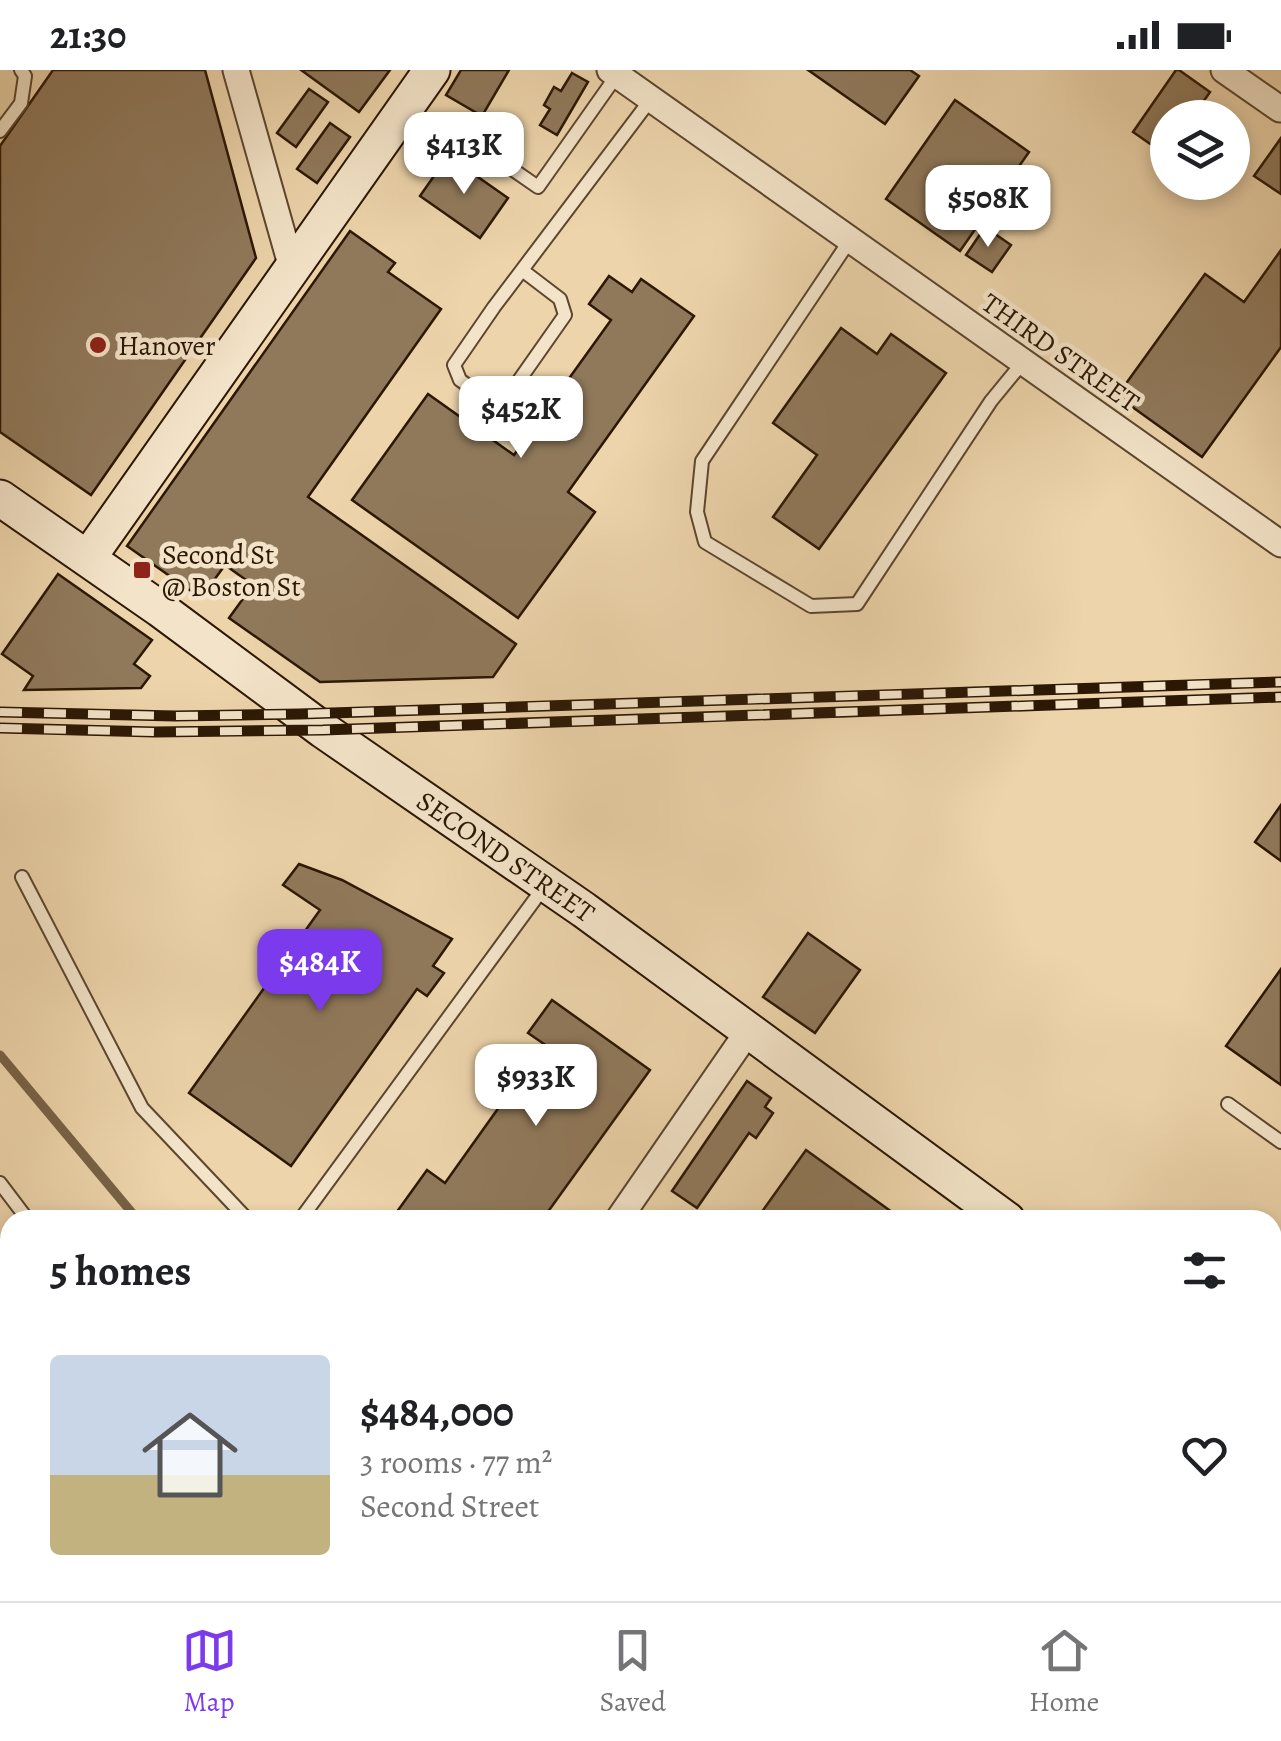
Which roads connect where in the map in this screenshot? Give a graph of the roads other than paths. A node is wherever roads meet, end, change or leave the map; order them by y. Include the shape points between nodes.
1 (21, 70) edge
2 (236, 70) edge
3 (432, 70) edge
4 (1224, 70) edge
5 (614, 72) edge
6 (651, 98) junction
7 (1280, 109) edge
8 (400, 114) junction
9 (0, 131) edge
10 (850, 240) junction
11 (292, 268) junction
12 (522, 270) junction
13 (1023, 362) junction
14 (0, 498) edge
15 (1281, 544) edge
16 (88, 558) junction
17 (22, 877) dead end
18 (546, 884) junction
19 (750, 1030) junction
20 (1228, 1104) dead end
21 (1281, 1142) edge
22 (0, 1183) edge
23 (20, 1210) edge
24 (239, 1210) edge
25 (307, 1210) edge
26 (625, 1210) edge
27 (993, 1210) edge

1 - 9 lane via 20,102
2 - 11 street
3 - 8 main road
4 - 7 street
5 - 6 street, THIRD STREET
5 - 8 lane via 538,187 493,156 430,134
6 - 10 street, THIRD STREET
6 - 12 lane
8 - 11 main road
10 - 13 street, THIRD STREET
10 - 13 lane via 702,462 697,512 706,542 811,606 857,604
11 - 16 main road
12 - 12 lane via 454,365 460,380 492,403 506,399 565,316 560,298
13 - 15 street, THIRD STREET
14 - 16 main road, SECOND STREET
16 - 18 main road, SECOND STREET
17 - 24 lane via 142,1108
18 - 19 main road, SECOND STREET
18 - 25 lane
19 - 26 street
19 - 27 main road, SECOND STREET
20 - 21 lane
22 - 23 lane

